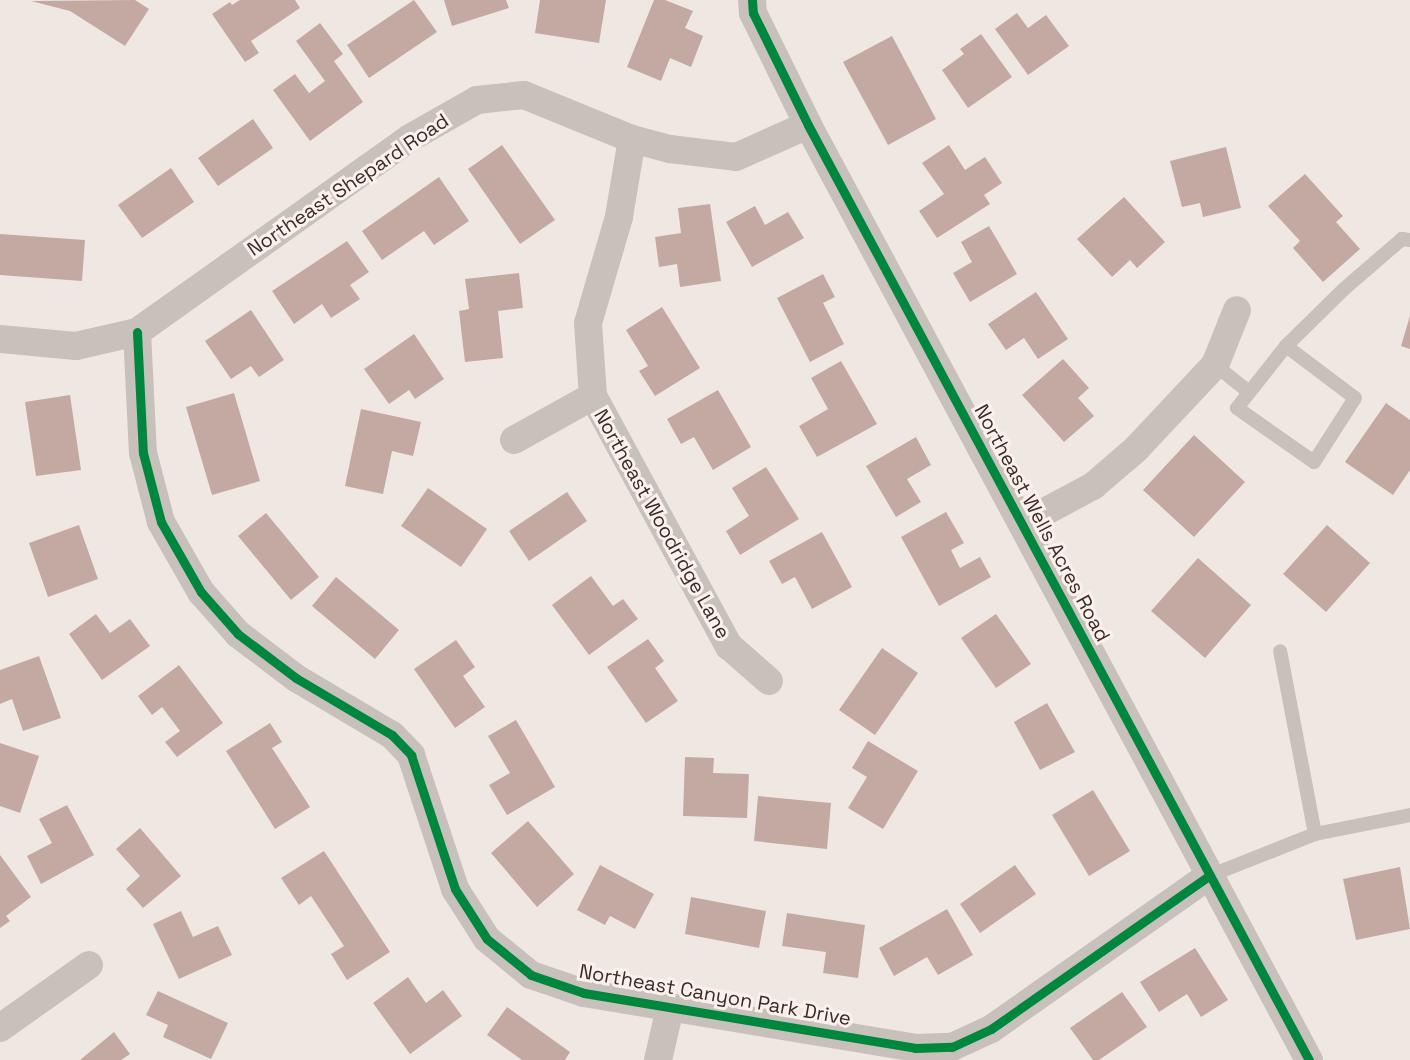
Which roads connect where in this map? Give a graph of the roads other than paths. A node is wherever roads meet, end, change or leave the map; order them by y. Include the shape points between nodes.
1 (752, 0) edge
2 (808, 125) junction
3 (632, 139) junction
4 (1410, 240) edge
5 (1237, 310) dead end
6 (137, 332) junction
7 (0, 339) edge
8 (1286, 346) junction
9 (1215, 365) junction
10 (1249, 392) junction
11 (593, 396) junction
12 (514, 441) dead end
13 (1022, 524) junction
14 (1280, 651) dead end
15 (768, 681) dead end
16 (1410, 815) edge
17 (1316, 834) junction
18 (1209, 876) junction
19 (89, 965) dead end
20 (670, 1008) junction
21 (0, 1028) edge
22 (658, 1060) edge
23 (1309, 1060) edge

1 - 2 street, Northeast Wells Acres Road via 753,13
2 - 3 street, Northeast Shepard Road via 736,157 670,149
2 - 13 street, Northeast Wells Acres Road
3 - 6 street, Northeast Shepard Road via 525,95 477,100 410,138
3 - 11 street, Northeast Woodridge Lane via 619,217 588,323
4 - 8 lane via 1402,239
5 - 9 street
6 - 7 street, Northeast Shepard Road via 76,346
6 - 20 street, Northeast Canyon Park Drive via 143,453 160,522 201,592 238,634 296,678 392,735 411,756 455,890 487,939 531,975 584,993
8 - 10 lane
8 - 10 lane via 1355,398 1314,462 1237,408
9 - 10 lane
9 - 13 street via 1136,449 1093,486
11 - 12 street
11 - 15 street, Northeast Woodridge Lane via 729,646
13 - 18 street, Northeast Wells Acres Road
14 - 17 lane
16 - 17 lane
17 - 18 lane
18 - 20 street, Northeast Canyon Park Drive via 991,1029 952,1047 915,1048
18 - 23 street, Northeast Wells Acres Road
19 - 21 street
20 - 22 street

